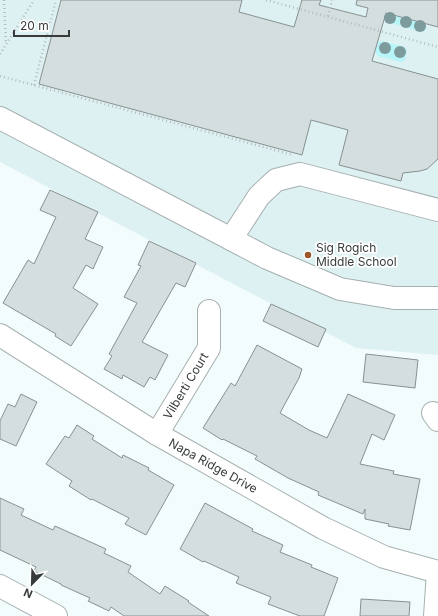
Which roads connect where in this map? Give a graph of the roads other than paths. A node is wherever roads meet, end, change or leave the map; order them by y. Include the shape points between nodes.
1 (0, 118) edge
2 (438, 210) edge
3 (231, 239) junction
4 (438, 298) edge
5 (209, 311) dead end
6 (0, 335) edge
7 (157, 434) junction
8 (438, 572) edge
9 (0, 586) edge
10 (56, 616) edge
11 (434, 616) edge

1 - 3 street
2 - 3 street via 300,174 276,180 259,196
3 - 4 street via 267,258 340,289 394,298
5 - 7 street, Vilberti Court via 209,348
6 - 7 street, Napa Ridge Drive
7 - 8 street, Napa Ridge Drive via 323,528 384,557
8 - 11 street
9 - 10 street

